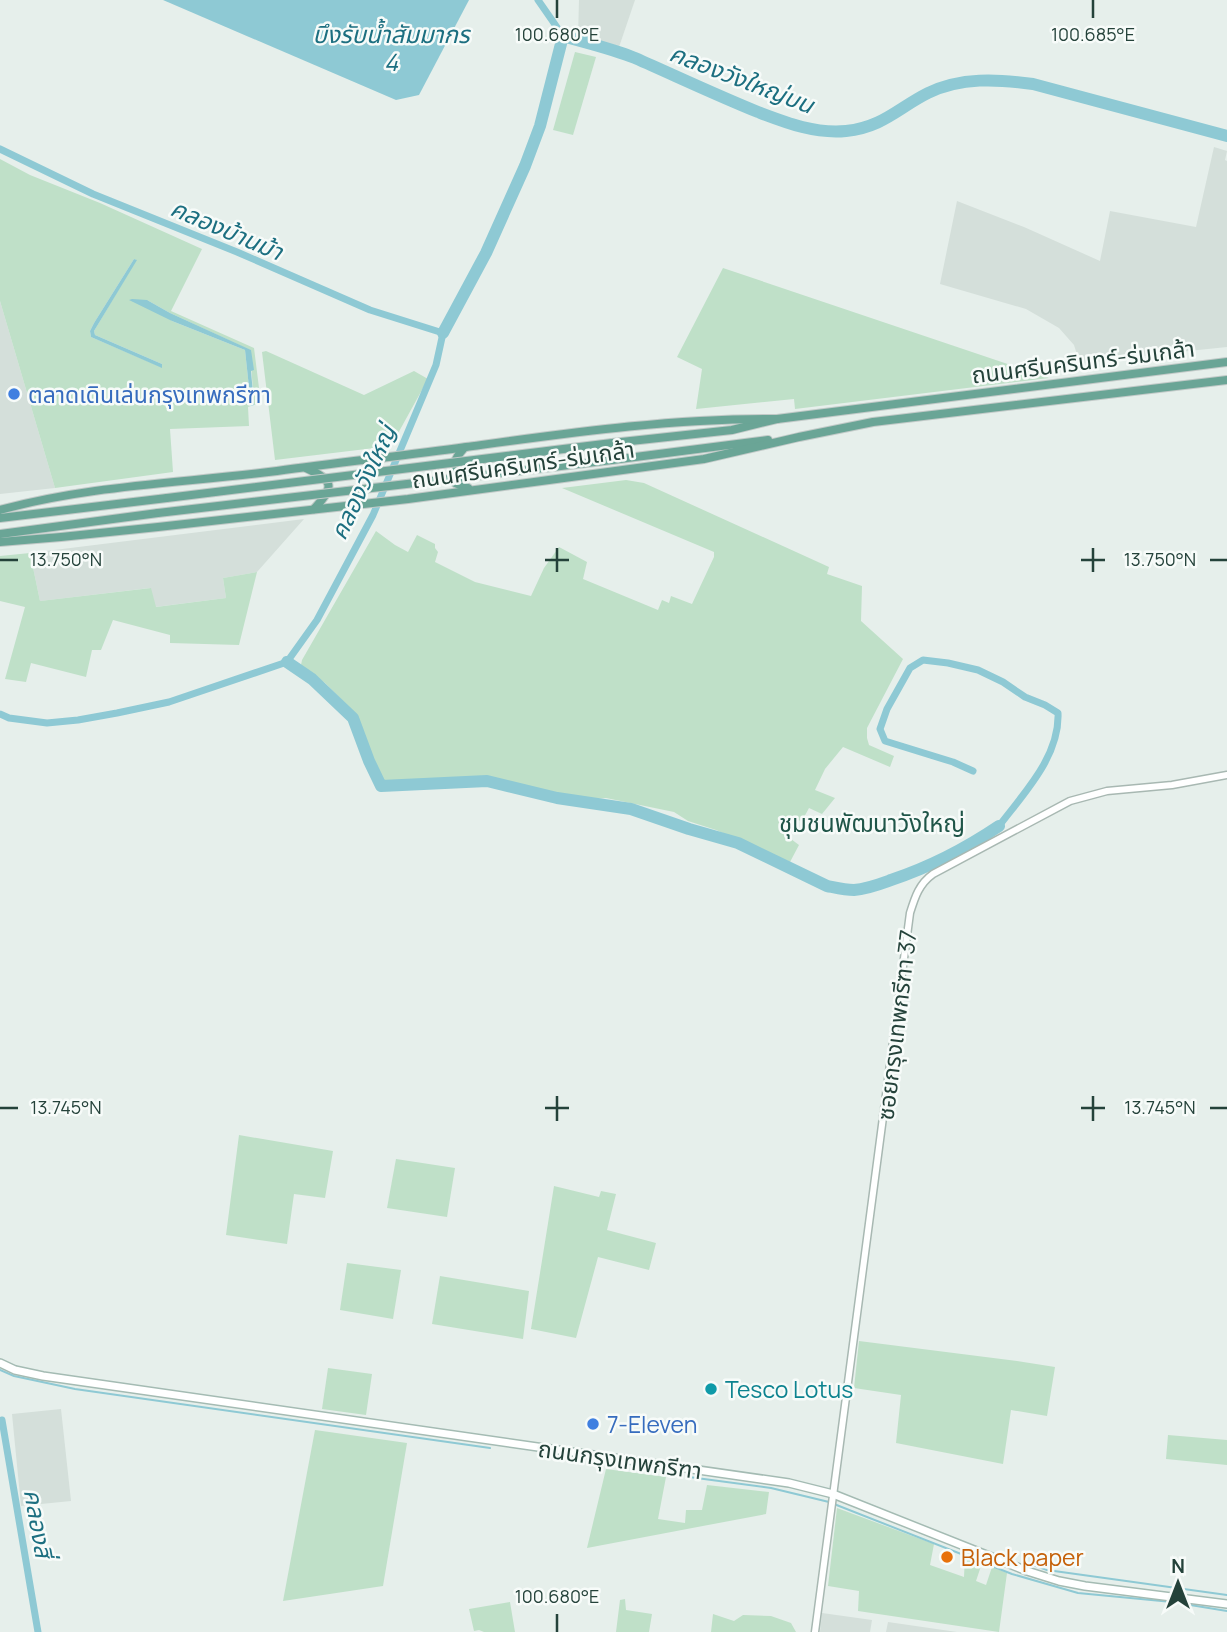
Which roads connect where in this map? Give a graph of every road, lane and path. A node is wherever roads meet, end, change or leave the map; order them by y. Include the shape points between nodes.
1 (1227, 362) edge
2 (1227, 380) edge
3 (777, 419) junction
4 (799, 437) junction
5 (464, 447) junction
6 (303, 467) junction
7 (471, 489) junction
8 (314, 509) junction
9 (0, 510) edge
10 (0, 517) edge
11 (0, 534) edge
12 (0, 541) edge
13 (1227, 775) edge
14 (0, 1363) edge
15 (833, 1498) junction
16 (1227, 1604) edge
17 (816, 1632) edge

1 - 3 main road, ถนนศรีนครินทร์-ร่มเกล้า
2 - 4 main road, ถนนศรีนครินทร์-ร่มเกล้า via 873,422
3 - 5 main road, ถนนศรีนครินทร์-ร่มเกล้า via 730,418
3 - 10 main road, ถนนศรีนครินทร์-ร่มเกล้า, bridge via 732,430
4 - 7 main road, ถนนศรีนครินทร์-ร่มเกล้า via 704,459
4 - 11 main road, ถนนศรีนครินทร์-ร่มเกล้า, bridge
5 - 6 main road, ถนนศรีนครินทร์-ร่มเกล้า
5 - 7 main road via 454,458 453,472 455,483
6 - 8 main road via 323,476 328,484 327,495
6 - 9 main road, ถนนศรีนครินทร์-ร่มเกล้า via 97,491
7 - 8 main road, ถนนศรีนครินทร์-ร่มเกล้า
8 - 12 main road, ถนนศรีนครินทร์-ร่มเกล้า
13 - 15 street, ซอยกรุงเทพกรีฑา 37 via 1107,791 1070,801 933,874 915,896
14 - 15 main road, ถนนกรุงเทพกรีฑา via 43,1376 789,1483
15 - 16 main road, ถนนกรุงเทพกรีฑา via 1059,1581
15 - 17 street, ซอยกรุงเทพกรีฑา 37

